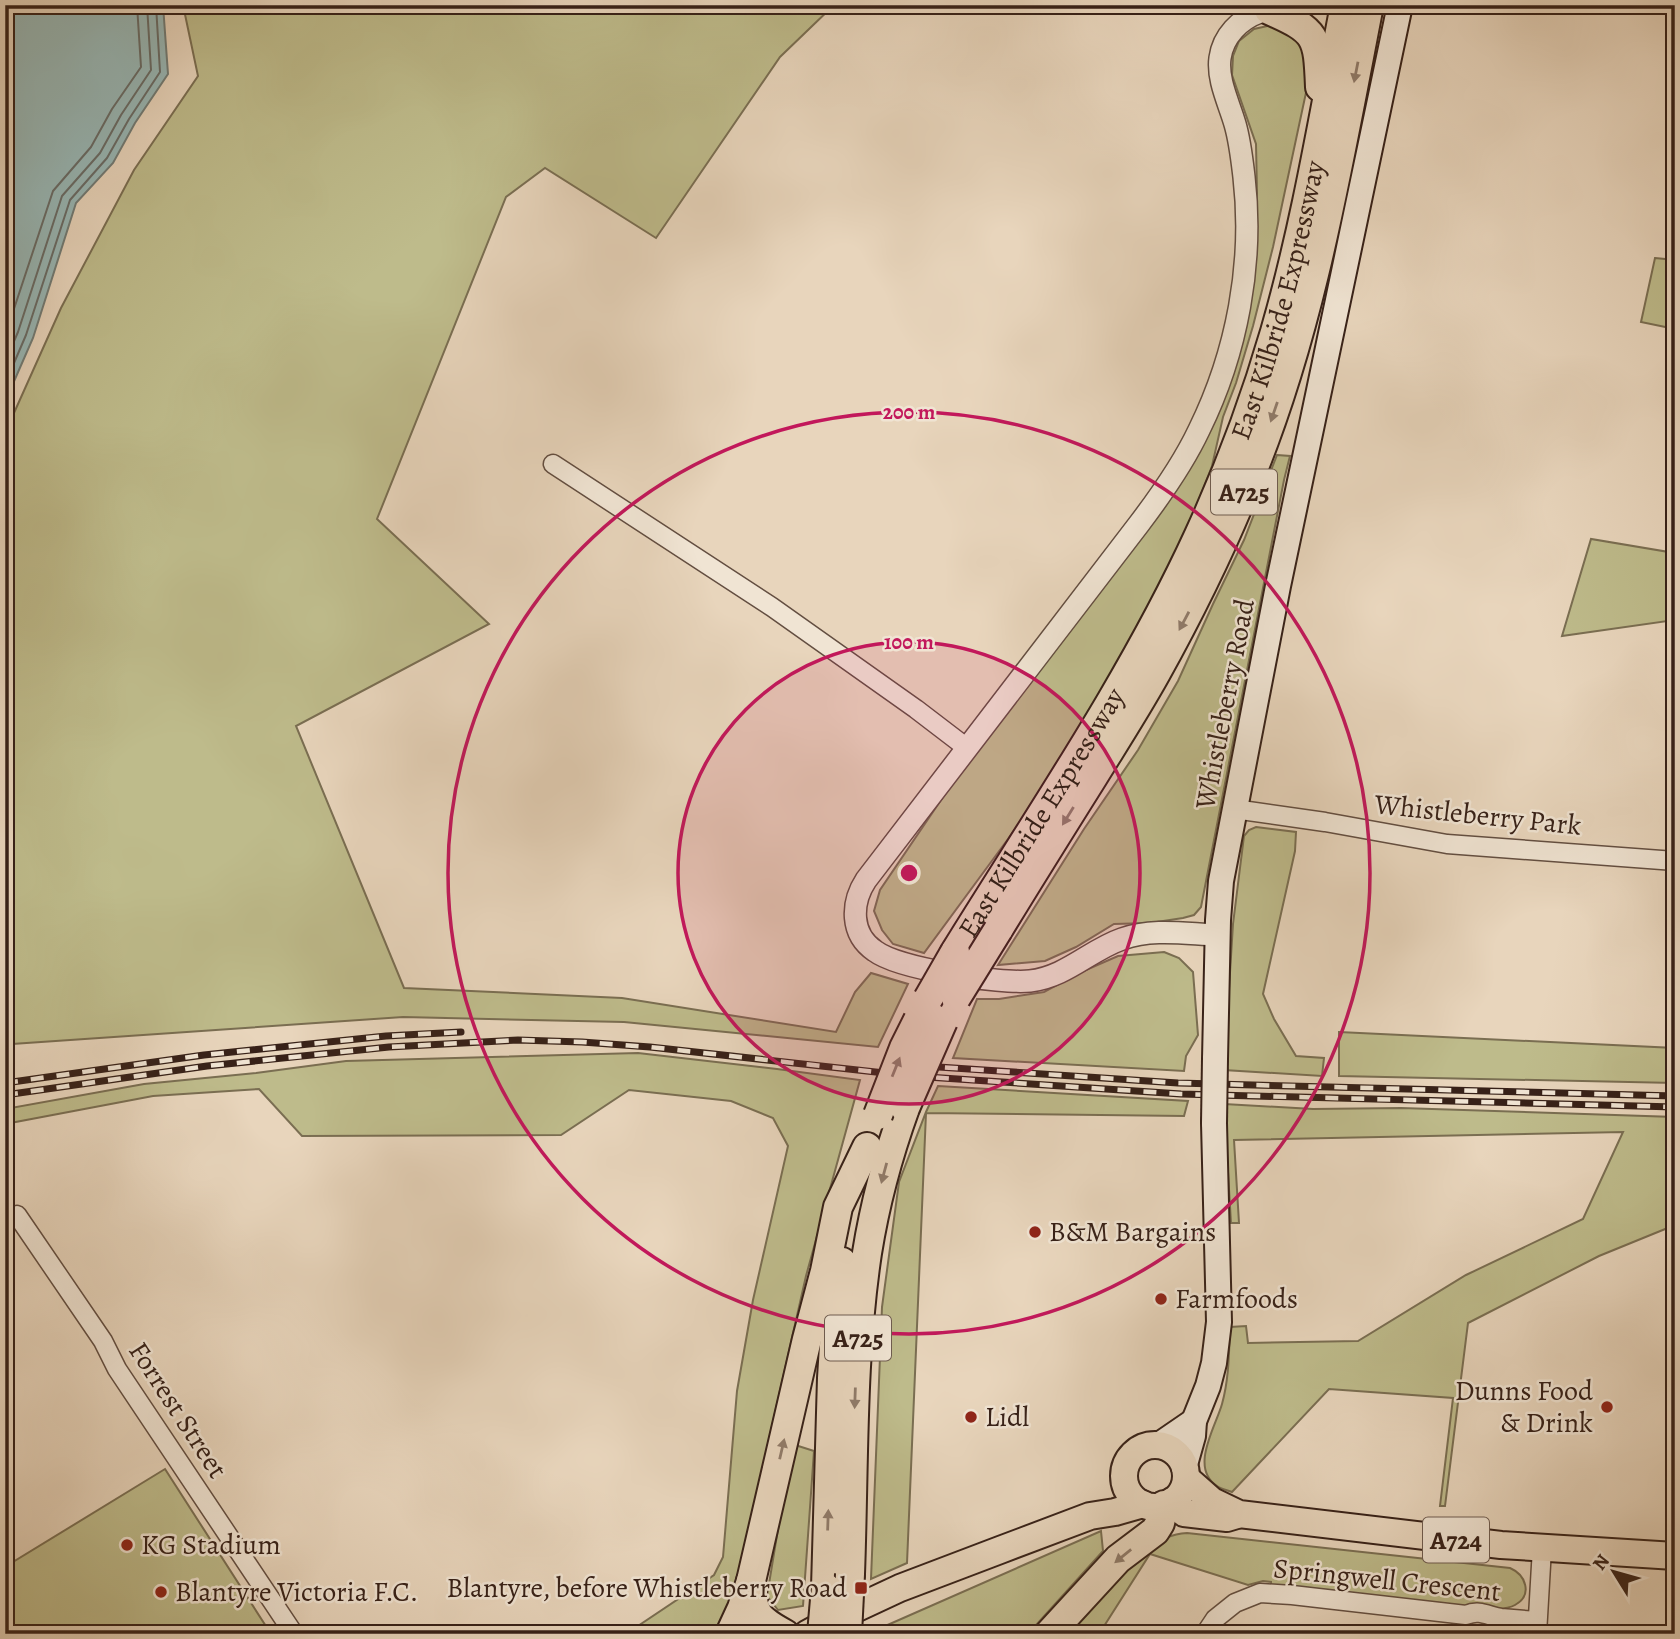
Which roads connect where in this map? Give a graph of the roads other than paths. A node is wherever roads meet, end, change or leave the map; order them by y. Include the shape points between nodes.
1 (1345, 5) edge
2 (1369, 5) edge
3 (1400, 5) edge
4 (1274, 9) edge
5 (1325, 109) junction
6 (553, 464) dead end
7 (967, 748) junction
8 (1234, 810) junction
9 (1675, 861) edge
10 (1217, 935) junction
11 (937, 1010) junction
12 (867, 1147) junction
13 (17, 1215) dead end
14 (1194, 1421) junction
15 (1159, 1445) junction
16 (1185, 1473) junction
17 (1124, 1475) junction
18 (1160, 1503) junction
19 (1239, 1514) junction
20 (1090, 1516) junction
21 (1542, 1548) junction
22 (1675, 1556) edge
23 (751, 1581) junction
24 (1537, 1628) edge
25 (294, 1634) edge
26 (730, 1634) edge
27 (785, 1634) edge
28 (807, 1634) edge
29 (822, 1634) edge
30 (847, 1634) edge
31 (1049, 1634) edge
32 (1205, 1634) edge

1 - 5 highway, East Kilbride Expressway / A725
2 -> 11 highway, East Kilbride Expressway / A725, bridge via 1309,297 1286,377 1223,541 1155,674 998,930
3 - 8 main road, Whistleberry Road
4 - 5 highway via 1312,37 1319,54
4 - 7 street via 1242,21 1231,32 1220,57 1221,79 1242,159 1246,229 1239,304 1219,385 1199,431 1156,502
5 - 11 highway, East Kilbride Expressway / A725, bridge via 1275,333 1200,534 1127,674 956,952
6 - 7 street via 778,611
7 - 10 street via 862,886 855,919 864,941 875,951 894,961 947,973 1015,982 1052,976 1132,936 1158,932
8 - 9 street, Whistleberry Park via 1447,844
8 - 10 main road, Whistleberry Road
10 - 14 main road, Whistleberry Road, bridge via 1214,1123 1219,1322 1212,1372
12 -> 11 highway, East Kilbride Expressway / A725, bridge via 904,1048
11 -> 30 highway, A725, bridge via 880,1186 862,1289
23 -> 12 highway, A725 via 838,1207
29 -> 12 highway, East Kilbride Expressway / A725, bridge via 836,1313 846,1238
13 - 25 street, Forrest Street
14 - 15 main road
14 - 16 main road, Whistleberry Road
15 - 16 main road, A724 via 1175,1452
15 - 17 main road via 1131,1456
16 - 18 main road via 1181,1491
16 - 19 main road, A724 via 1212,1501
17 - 18 main road via 1131,1495
17 - 20 main road
18 - 19 main road, A724 via 1184,1513 1227,1518
18 - 20 main road
18 -> 31 highway via 1160,1523 1155,1531 1118,1559
19 - 21 main road, A724
20 - 28 main road via 900,1588
21 - 22 main road, A724
21 - 24 street
23 - 26 highway, A725
23 - 27 highway, A725 via 757,1613
24 - 32 street, Springwell Crescent via 1487,1613 1466,1615 1260,1593 1235,1603

